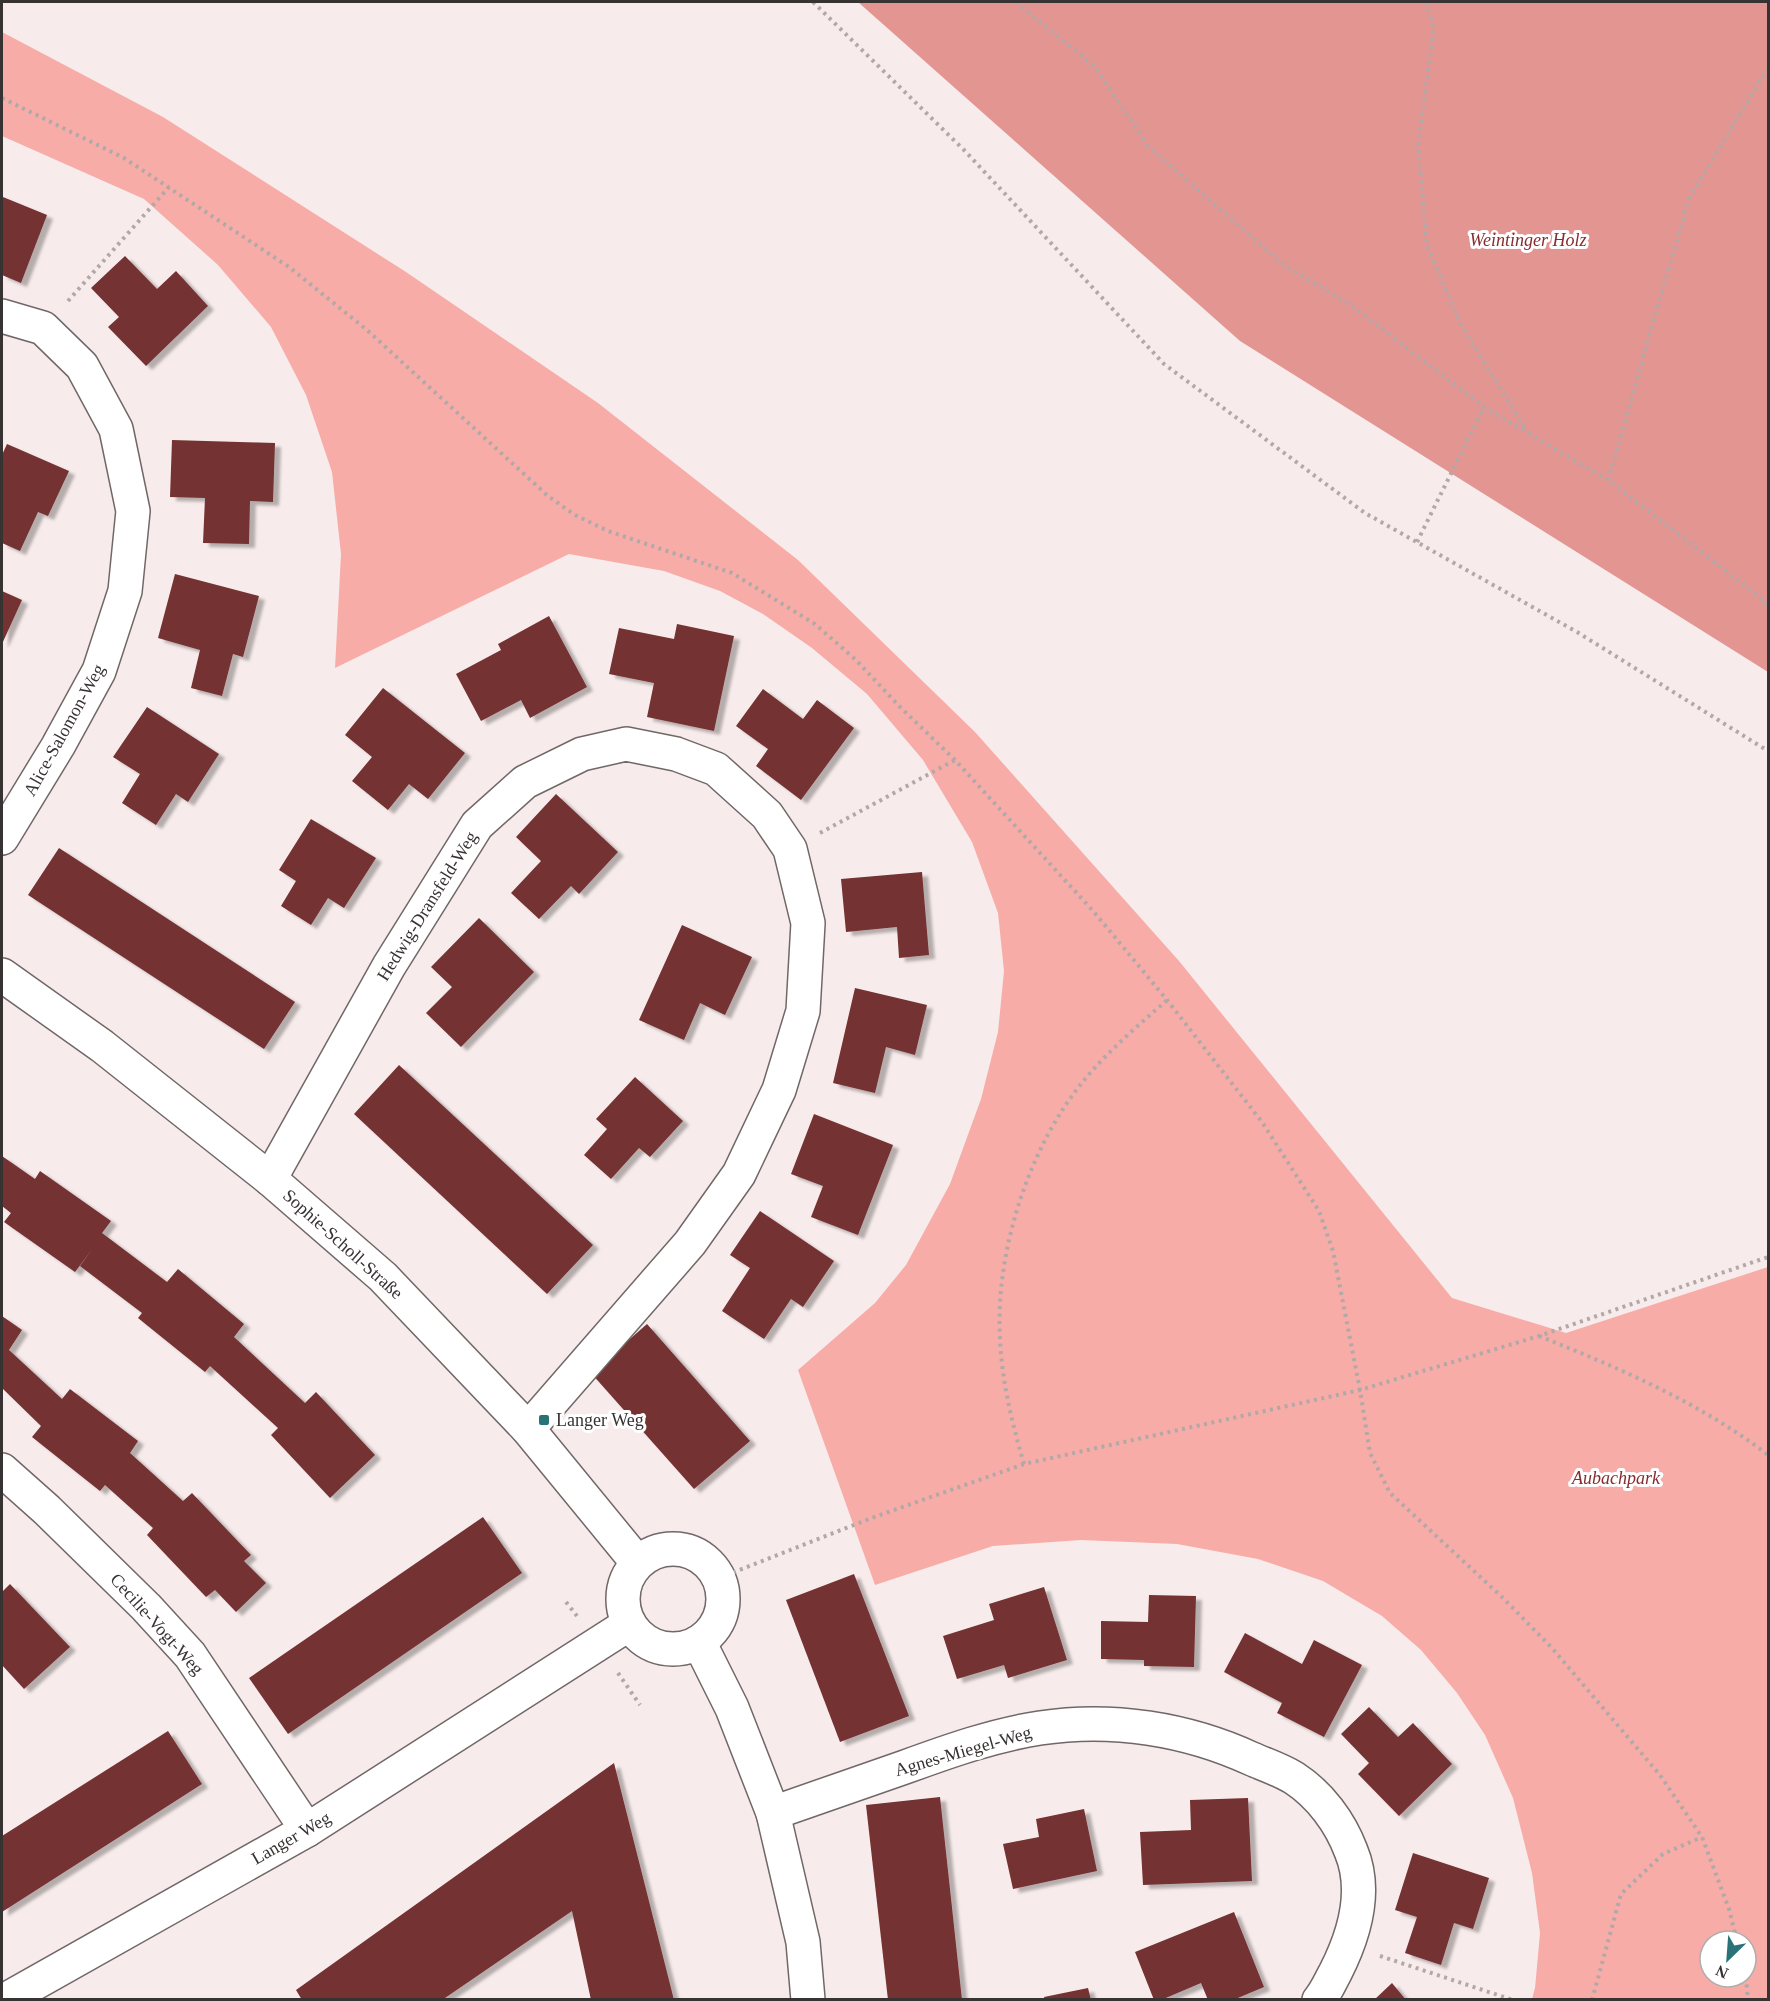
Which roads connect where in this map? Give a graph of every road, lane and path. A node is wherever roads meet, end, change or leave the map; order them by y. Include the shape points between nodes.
1 (813, 2) edge
2 (1016, 2) edge
3 (1426, 2) edge
4 (1768, 68) edge
5 (2, 98) edge
6 (169, 187) junction
7 (2, 316) edge
8 (43, 328) junction
9 (1484, 407) junction
10 (1528, 433) junction
11 (1608, 480) junction
12 (1417, 542) junction
13 (1768, 606) edge
14 (1768, 751) edge
15 (955, 760) junction
16 (2, 838) edge
17 (790, 849) junction
18 (2, 975) edge
19 (1167, 1000) junction
20 (270, 1179) junction
21 (1768, 1257) edge
22 (1539, 1336) junction
23 (1360, 1390) junction
24 (528, 1429) junction
25 (1768, 1455) edge
26 (1024, 1464) junction
27 (2, 1470) edge
28 (638, 1562) junction
29 (719, 1578) junction
30 (629, 1624) junction
31 (699, 1642) junction
32 (773, 1813) junction
33 (307, 1830) junction
34 (1701, 1837) junction
35 (1734, 1929) edge
36 (1349, 1946) junction
37 (5, 1996) edge
38 (808, 2000) edge
39 (1318, 2000) edge
40 (1513, 2000) edge
41 (1592, 2000) edge

1 - 12 path via 965,152 1164,364 1365,513
2 - 9 path via 1095,67 1149,147 1285,266 1351,304
3 - 10 path via 1434,29 1418,145 1427,246 1461,325
4 - 11 path via 1689,198
5 - 6 path via 124,158
6 - 8 path
6 - 15 path via 289,267 367,330 548,496 575,515 608,531 732,573 815,624
7 - 8 street, Alice-Salomon-Weg
8 - 16 street, Alice-Salomon-Weg via 82,366 116,429 133,511 125,591 99,671
9 - 10 path
9 - 12 path
10 - 11 path
11 - 13 path
12 - 14 path via 1577,632
15 - 17 path
15 - 19 path via 1094,912
17 - 20 street, Hedwig-Dransfeld-Weg via 767,815 716,769 676,754 626,744 582,754 525,782 477,825 389,966
17 - 24 street, Hedwig-Dransfeld-Weg via 808,923 803,1011 779,1089 739,1174 690,1243
18 - 20 street, Sophie-Scholl-Straße via 102,1046
19 - 23 path via 1262,1122 1319,1211 1333,1251
19 - 26 path via 1084,1079 1056,1118 1035,1160 1016,1215 1000,1292 1000,1339 1010,1413
20 - 24 street, Sophie-Scholl-Straße via 383,1277
21 - 22 path
22 - 23 path
22 - 25 path via 1624,1371 1695,1407
23 - 26 path
23 - 34 path via 1370,1453 1390,1493 1552,1648 1660,1775
24 - 28 street, Sophie-Scholl-Straße
26 - 29 path
27 - 33 street, Cecilie-Vogt-Weg via 138,1599 190,1655
28 - 29 street via 651,1553 682,1549 698,1554
28 - 30 street via 622,1591
29 - 31 street via 723,1607 719,1621
30 - 31 street via 652,1645 684,1648
30 - 33 street, Langer Weg
31 - 32 street via 732,1708
32 - 36 street, Agnes-Miegel-Weg via 932,1757 1041,1728 1147,1727 1197,1737 1293,1778 1321,1801 1342,1829 1357,1866 1358,1909
32 - 38 street via 803,1942
33 - 37 street, Langer Weg
34 - 35 path
34 - 41 path via 1663,1854 1620,1894
36 - 39 street, Agnes-Miegel-Weg
36 - 40 path

